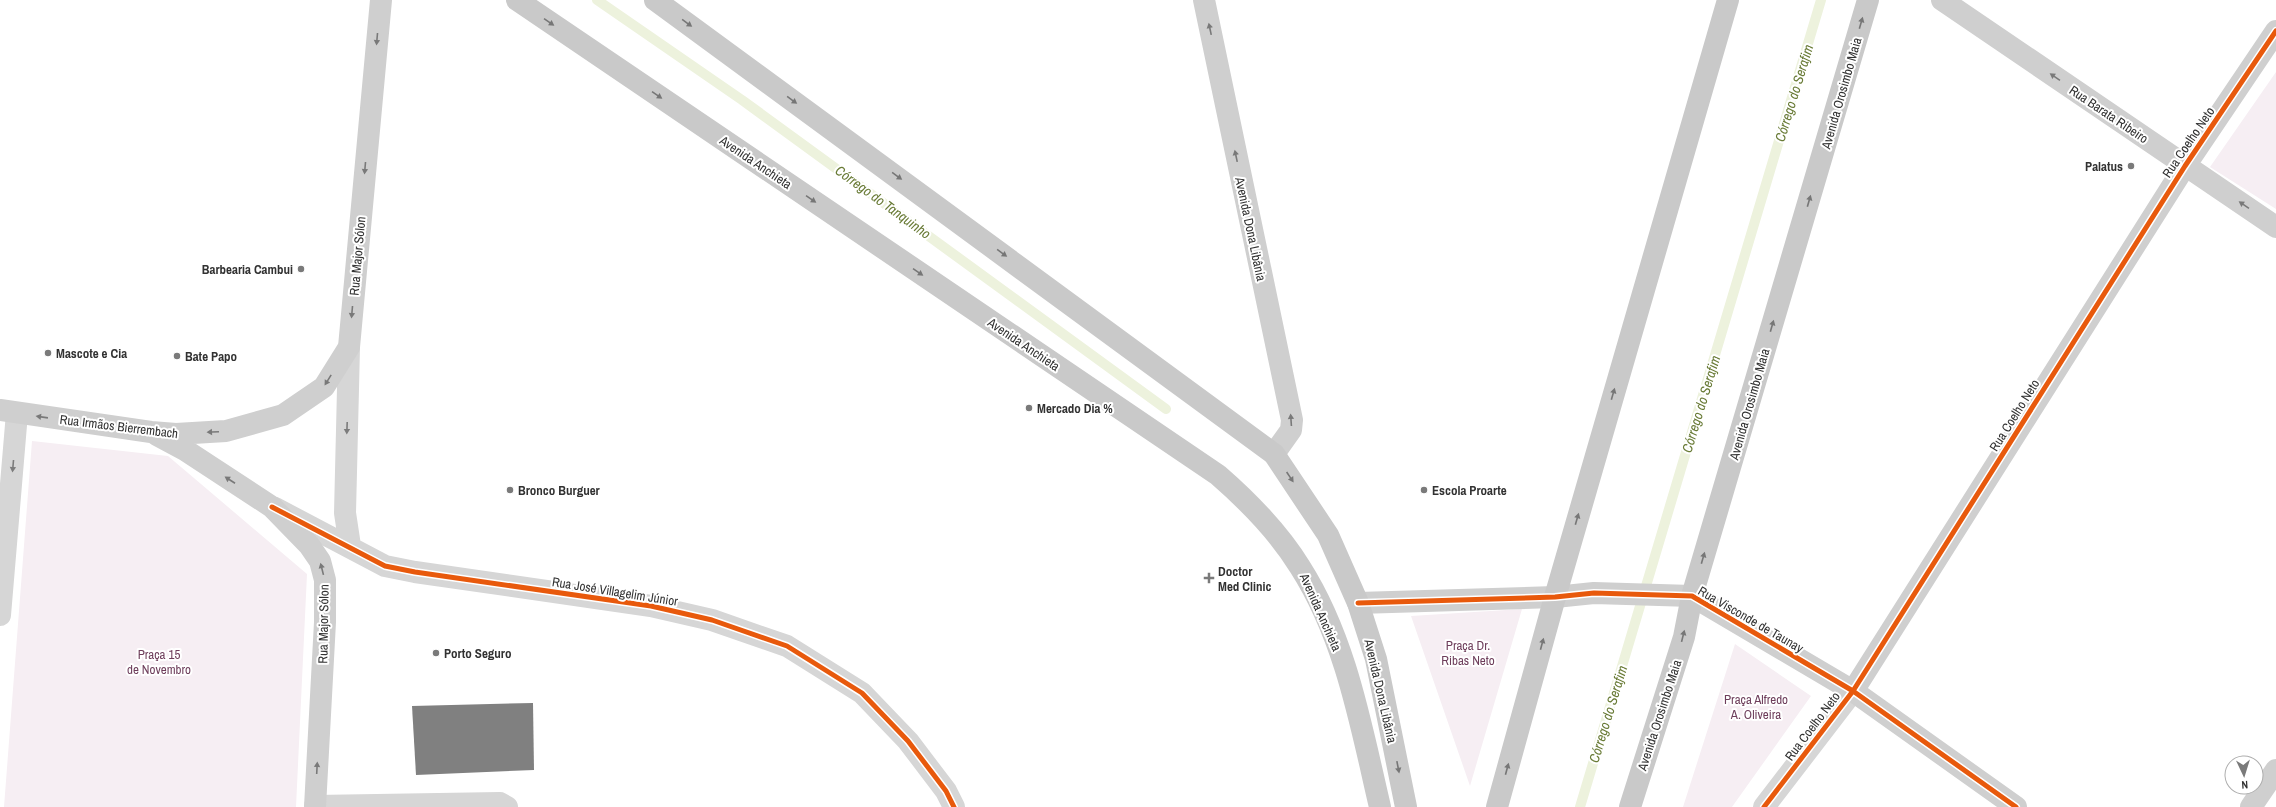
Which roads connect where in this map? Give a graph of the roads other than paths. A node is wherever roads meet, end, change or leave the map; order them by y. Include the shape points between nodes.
1 (380, 0) edge
2 (517, 0) edge
3 (655, 0) edge
4 (1204, 0) edge
5 (1728, 0) edge
6 (1868, 0) edge
7 (1942, 0) edge
8 (2276, 31) edge
9 (2185, 166) junction
10 (2276, 227) edge
11 (349, 347) junction
12 (8, 411) edge
13 (151, 432) junction
14 (1270, 450) junction
15 (272, 507) junction
16 (350, 546) junction
17 (1692, 596) junction
18 (1554, 597) junction
19 (1358, 603) junction
20 (0, 614) edge
21 (1853, 691) junction
22 (2276, 770) edge
23 (315, 807) edge
24 (507, 807) edge
25 (954, 807) edge
26 (1380, 807) edge
27 (1406, 807) edge
28 (1497, 807) edge
29 (1630, 807) edge
30 (1764, 807) edge
31 (2016, 807) edge
32 (2251, 807) edge

1 -> 11 street, Rua Major Sólon
2 -> 26 main road, Avenida Anchieta via 1218,474 1251,504 1278,535 1318,598 1350,684
3 -> 14 main road
14 -> 4 street, Avenida Dona Libânia via 1291,430 1292,420
18 -> 5 main road
17 -> 6 main road, Avenida Orosimbo Maia
9 -> 7 street, Rua Barata Ribeiro
8 - 9 street, Rua Coelho Neto
10 -> 9 street, Rua Barata Ribeiro
9 - 21 street, Rua Coelho Neto
11 -> 13 street, Rua Irmãos Bierrembach via 324,387 283,415 226,431 176,434
11 -> 16 street, Rua Major Sólon via 345,513
13 -> 12 street, Rua Irmãos Bierrembach
12 -> 20 street
15 -> 13 street, Rua Major Sólon via 185,450
14 -> 19 main road, Avenida Dona Libânia via 1328,535
15 - 16 street, Rua José Villagelim Júnior
23 -> 15 street, Rua Major Sólon via 325,580 320,561
16 - 25 street, Rua José Villagelim Júnior via 386,566 651,606 712,620 786,646 862,693 908,741 946,791
17 - 18 street, Rua Visconde de Taunay via 1594,593
17 - 21 street, Rua Visconde de Taunay
29 -> 17 main road, Avenida Orosimbo Maia via 1684,637
18 - 19 street, Rua Visconde de Taunay
28 -> 18 main road
19 -> 27 main road, Avenida Dona Libânia via 1376,659
21 - 30 street, Rua Coelho Neto
21 - 31 street, Rua Visconde de Taunay
22 - 32 street
23 - 24 street via 500,803

